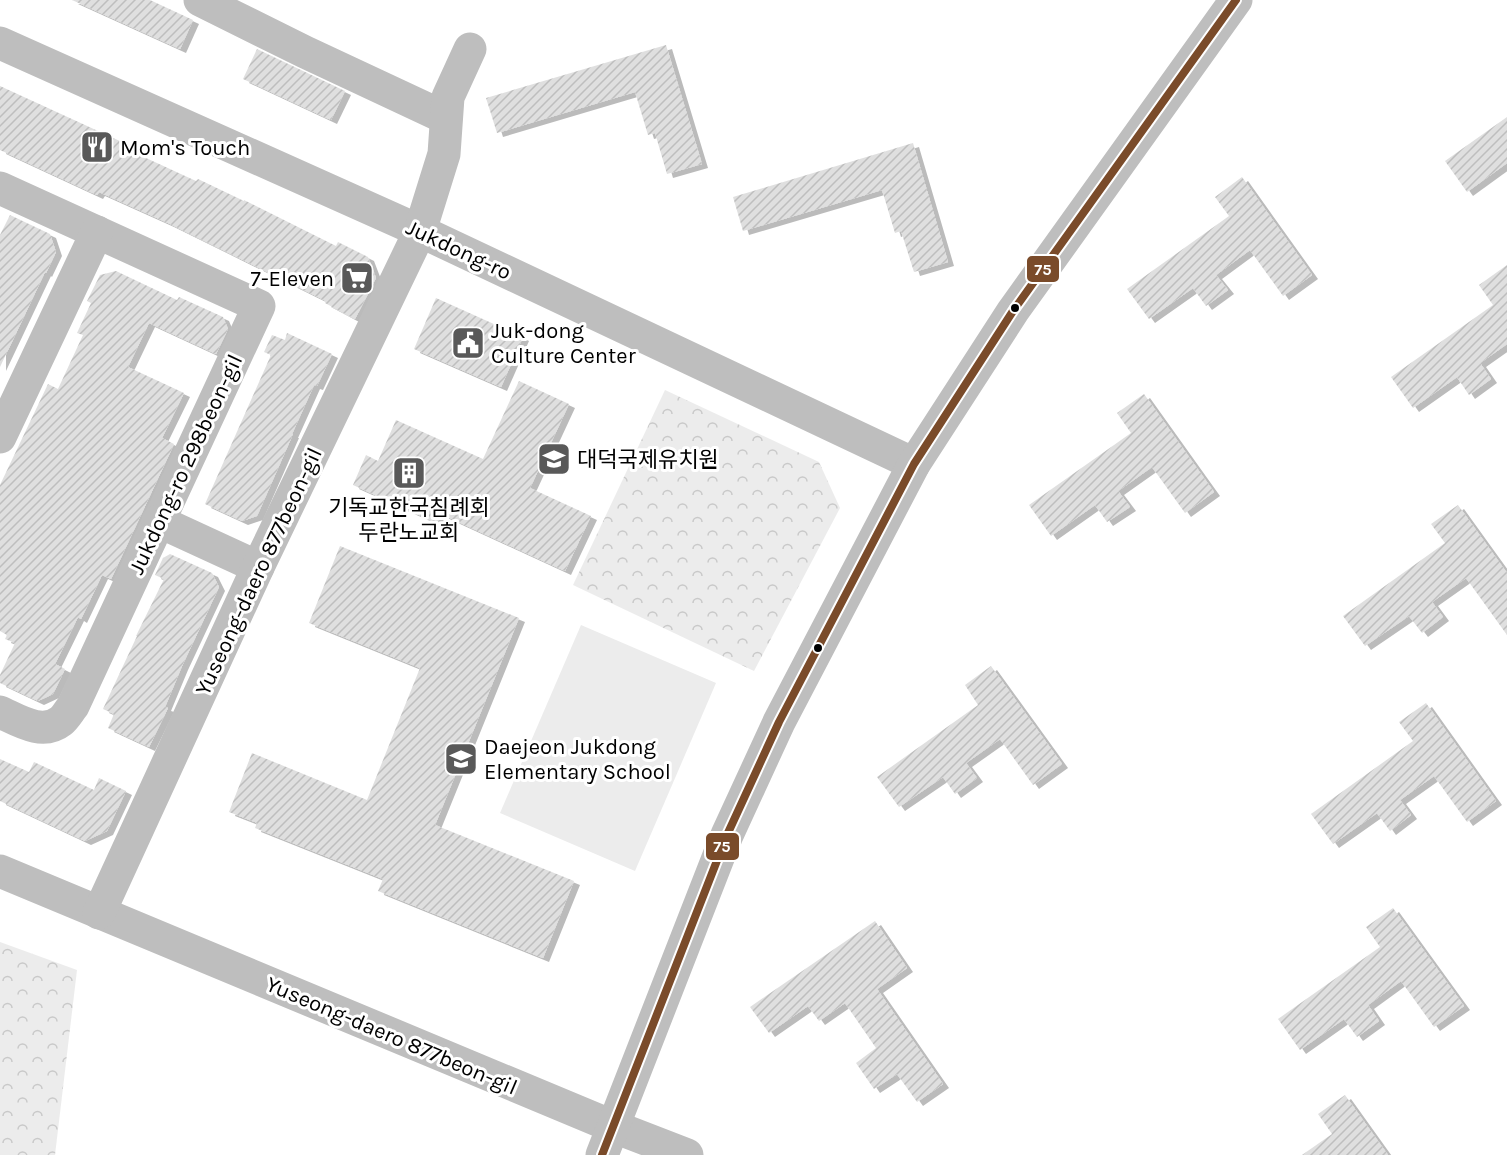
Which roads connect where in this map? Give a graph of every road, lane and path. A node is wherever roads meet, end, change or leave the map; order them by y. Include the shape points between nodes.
1 (200, 0) edge
2 (1236, 0) edge
3 (0, 43) edge
4 (470, 49) dead end
5 (446, 118) junction
6 (0, 188) edge
7 (420, 231) junction
8 (97, 232) junction
9 (0, 437) edge
10 (914, 464) junction
11 (158, 521) junction
12 (258, 567) junction
13 (0, 712) edge
14 (0, 871) edge
15 (99, 913) junction
16 (607, 1141) edge
17 (687, 1155) edge

1 - 5 street
2 - 10 street via 1013,311
3 - 7 street, Jukdong-ro
4 - 5 street, Yuseong-daero 877beon-gil via 448,97
5 - 7 street, Yuseong-daero 877beon-gil via 444,154
6 - 8 street, Jukdong-ro 298beon-gil
7 - 10 street, Jukdong-ro
7 - 12 street, Yuseong-daero 877beon-gil
8 - 9 street
8 - 11 street, Jukdong-ro 298beon-gil via 259,306
10 - 16 street via 779,722 736,815
11 - 12 street
11 - 13 street, Jukdong-ro 298beon-gil via 73,706 60,723 35,727
12 - 15 street, Yuseong-daero 877beon-gil
14 - 15 street, Yuseong-daero 877beon-gil
15 - 16 street, Yuseong-daero 877beon-gil
16 - 17 street, Yuseong-daero 877beon-gil

